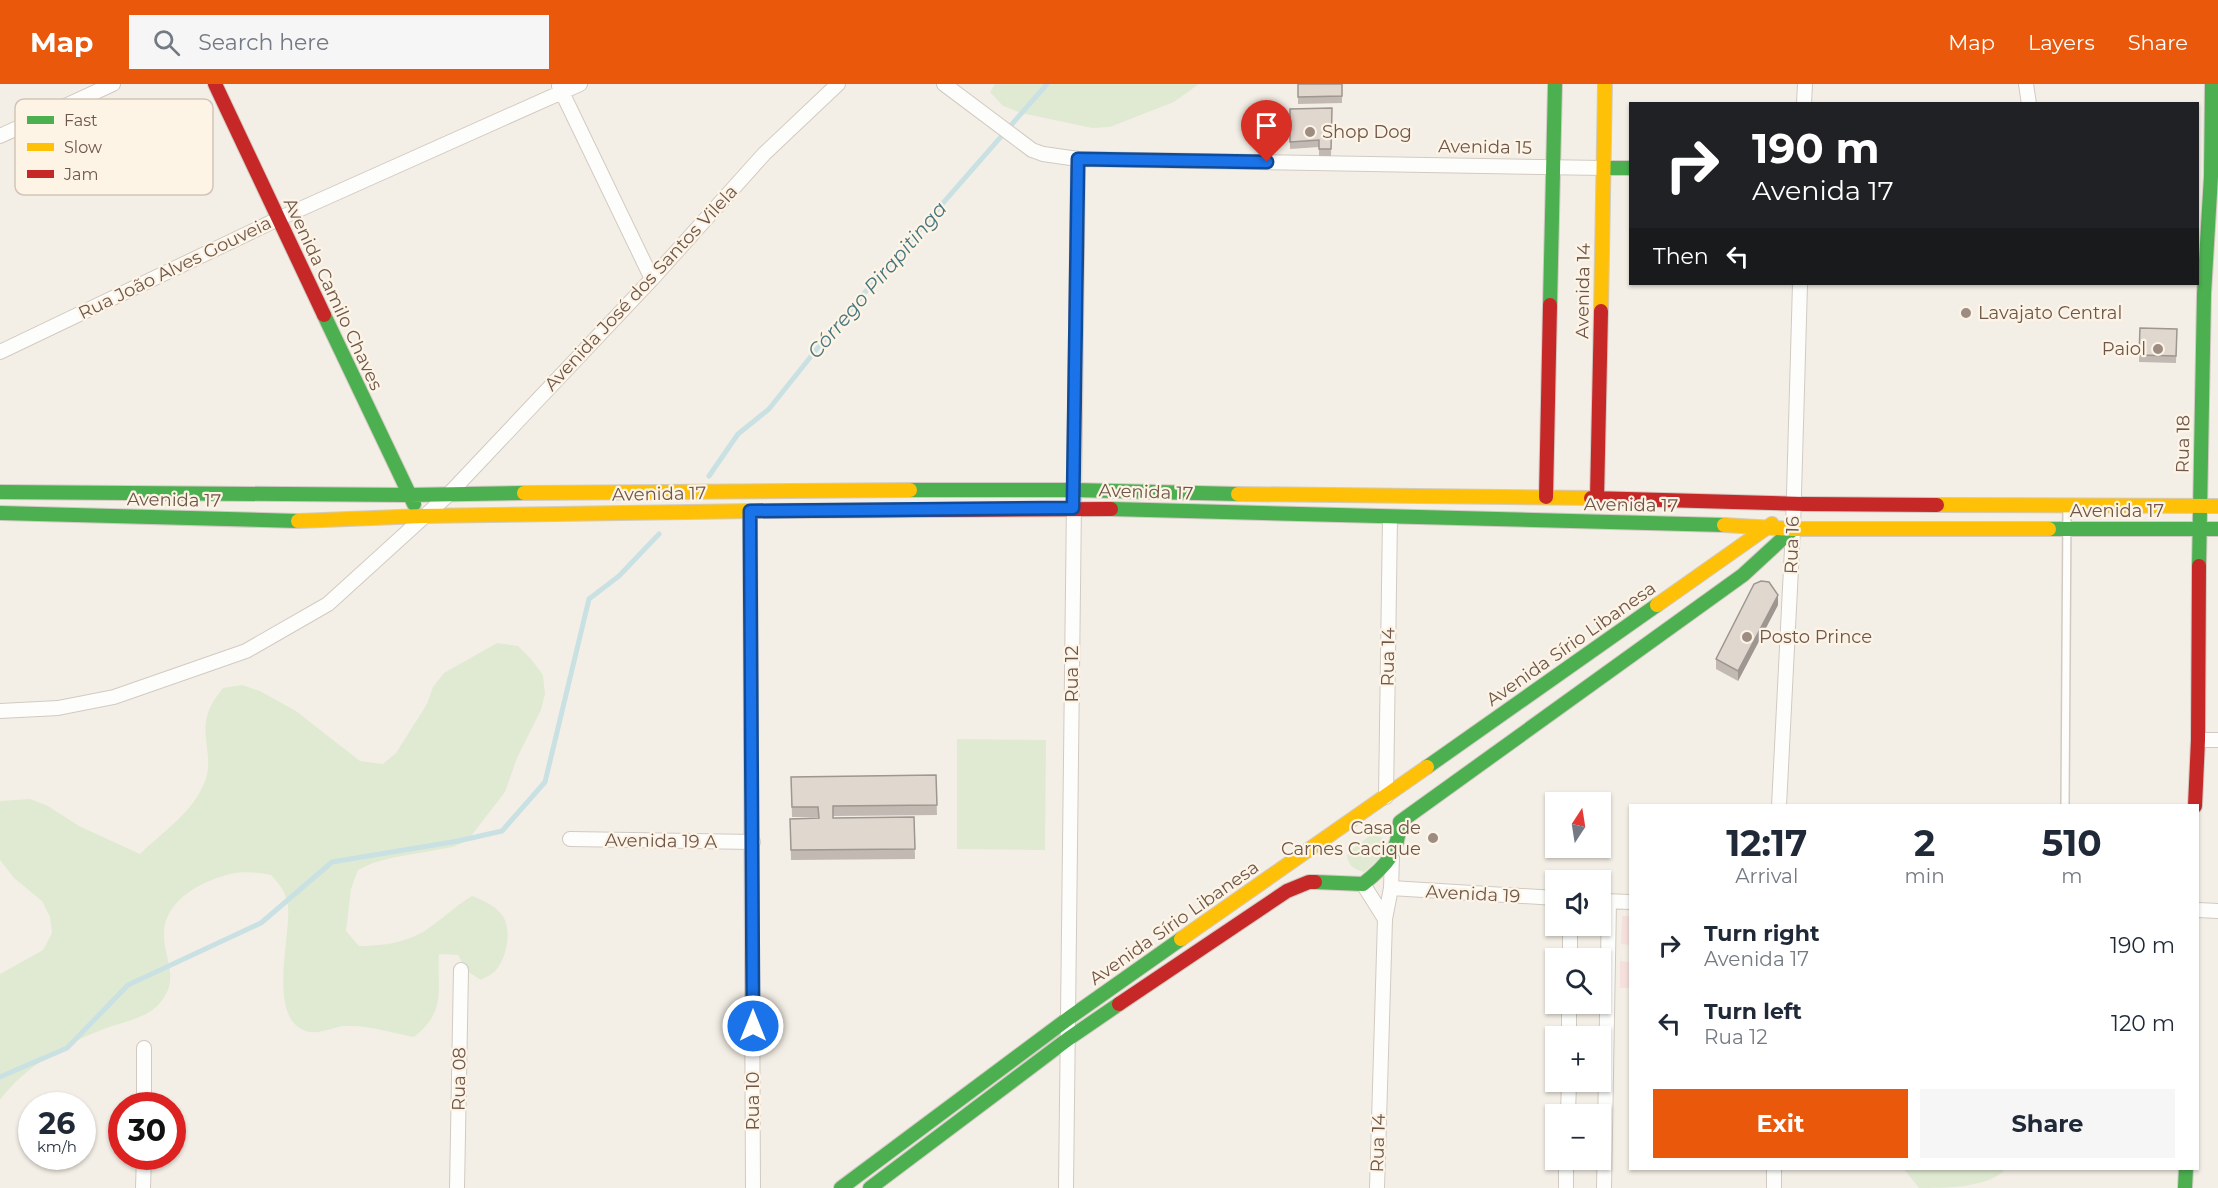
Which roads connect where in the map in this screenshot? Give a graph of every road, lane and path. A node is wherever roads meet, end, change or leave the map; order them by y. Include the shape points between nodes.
1 (113, 84) edge
2 (215, 84) edge
3 (580, 84) edge
4 (838, 84) edge
5 (944, 84) edge
6 (1555, 84) edge
7 (1605, 84) edge
8 (1805, 84) edge
9 (2026, 84) edge
10 (2212, 84) edge
11 (560, 88) edge
12 (80, 99) edge
13 (1804, 102) edge
14 (2029, 102) edge
15 (15, 129) edge
16 (0, 136) edge
17 (1078, 159) junction
18 (1552, 166) junction
19 (1604, 168) junction
20 (1629, 168) edge
21 (2209, 176) edge
22 (278, 219) junction
23 (652, 279) junction
24 (1800, 285) edge
25 (0, 352) edge
26 (1074, 490) junction
27 (732, 491) junction
28 (764, 491) junction
29 (0, 492) edge
30 (40, 492) junction
31 (408, 495) junction
32 (448, 495) junction
33 (1546, 497) junction
34 (1597, 498) junction
35 (1794, 504) junction
36 (2067, 504) junction
37 (2199, 506) junction
38 (2218, 506) edge
39 (1073, 508) junction
40 (732, 511) junction
41 (750, 511) junction
42 (765, 511) junction
43 (0, 513) edge
44 (39, 514) junction
45 (423, 516) junction
46 (1390, 517) junction
47 (1769, 526) junction
48 (1793, 529) junction
49 (2067, 529) junction
50 (2199, 529) junction
51 (2218, 529) edge
52 (0, 711) edge
53 (2198, 740) junction
54 (2218, 740) edge
55 (1386, 797) junction
56 (1779, 804) edge
57 (2065, 804) edge
58 (2195, 804) edge
59 (1400, 822) junction
60 (570, 839) dead end
61 (753, 842) junction
62 (1317, 845) junction
63 (1392, 857) junction
64 (1328, 882) junction
65 (1363, 884) junction
66 (1391, 888) junction
67 (1545, 897) edge
68 (1611, 902) edge
69 (1629, 902) edge
70 (2199, 910) edge
71 (2218, 911) edge
72 (1385, 919) junction
73 (1605, 936) edge
74 (461, 970) dead end
75 (1069, 1018) junction
76 (1604, 1026) edge
77 (1068, 1039) junction
78 (144, 1048) dead end
79 (144, 1092) edge
80 (1603, 1092) edge
81 (144, 1170) edge
82 (1566, 1170) edge
83 (1774, 1170) edge
84 (2186, 1170) edge
85 (143, 1188) edge
86 (458, 1188) edge
87 (753, 1188) edge
88 (841, 1188) edge
89 (870, 1188) edge
90 (1066, 1188) edge
91 (1377, 1188) edge
92 (1566, 1188) edge
93 (1604, 1188) edge
94 (1774, 1188) edge
95 (2186, 1188) edge

1 - 12 street
2 - 22 main road, Avenida Camilo Chaves
3 - 11 street, Rua João Alves Gouveia
4 - 23 street, Avenida José dos Santos Vilela via 764,154
5 - 17 street, Avenida 15 via 1020,143 1043,154
6 - 18 main road, Avenida 14
7 - 19 main road, Avenida 14
8 - 13 street
9 - 14 street
10 - 21 main road, Rua 18
11 - 22 street, Rua João Alves Gouveia
11 - 23 street
15 - 16 street
17 - 18 street, Avenida 15
17 - 26 street, Rua 12
18 - 19 street, Avenida 15
18 - 33 main road, Avenida 14
19 - 20 main road, Avenida 15
19 - 34 main road, Avenida 14
21 - 37 main road, Rua 18
22 - 25 street, Rua João Alves Gouveia
22 - 31 main road, Avenida Camilo Chaves
23 - 32 street, Avenida José dos Santos Vilela
24 - 35 street, Rua 16
26 - 28 main road, Avenida 17
26 - 33 main road, Avenida 17
26 - 39 street, Rua 12
27 - 28 main road, Avenida 17
27 - 32 main road, Avenida 17
27 - 40 main road
28 - 42 main road
29 - 30 main road, Avenida 17
30 - 31 main road, Avenida 17
30 - 44 main road
31 - 32 main road, Avenida 17
31 - 45 main road, Avenida Camilo Chaves
32 - 45 street, Avenida José dos Santos Vilela
33 - 34 main road, Avenida 17
34 - 35 main road, Avenida 17
35 - 36 main road, Avenida 17
35 - 47 main road, Avenida Sírio Libanesa
35 - 48 street, Rua 16
36 - 37 main road, Avenida 17
36 - 49 lane
37 - 38 main road, Avenida 17
37 - 50 main road, Rua 18
39 - 42 main road, Avenida 17
39 - 46 main road, Avenida 17
39 - 75 street, Rua 12
40 - 41 main road, Avenida 17
40 - 45 main road, Avenida 17
41 - 42 main road, Avenida 17
41 - 61 street, Rua 10
43 - 44 main road, Avenida 17
44 - 45 main road, Avenida 17 via 300,521
45 - 52 street, Avenida José dos Santos Vilela via 328,604 246,651 114,697 58,708
46 - 47 main road, Avenida 17
46 - 55 street, Rua 14
47 - 48 main road, Avenida 17
47 - 55 main road, Avenida Sírio Libanesa
48 - 49 main road, Avenida 17
48 - 56 street, Rua 16
48 - 59 main road via 1743,575
49 - 50 main road, Avenida 17
49 - 57 lane
50 - 51 main road, Avenida 17
50 - 53 main road, Rua 18
53 - 54 street
53 - 58 main road, Rua 18
55 - 59 main road via 1396,803 1401,812
55 - 62 main road, Avenida Sírio Libanesa
59 - 63 main road
60 - 61 street, Avenida 19 A
61 - 87 street, Rua 10
62 - 64 main road via 1312,866 1317,876
62 - 75 main road, Avenida Sírio Libanesa
63 - 65 main road
63 - 66 street, Rua 14
64 - 65 main road, Avenida Sírio Libanesa
64 - 77 main road, Avenida Sírio Libanesa via 1309,882 1287,891
65 - 72 street
66 - 67 street, Avenida 19
66 - 72 street, Rua 14
68 - 69 street
70 - 71 street
72 - 91 street, Rua 14
73 - 76 street
74 - 86 street, Rua 08
75 - 77 street, Rua 12
75 - 88 main road, Avenida Sírio Libanesa
77 - 89 main road, Avenida Sírio Libanesa
77 - 90 street, Rua 12
78 - 79 street
80 - 93 street
81 - 85 street
82 - 92 street
83 - 94 street
84 - 95 main road

